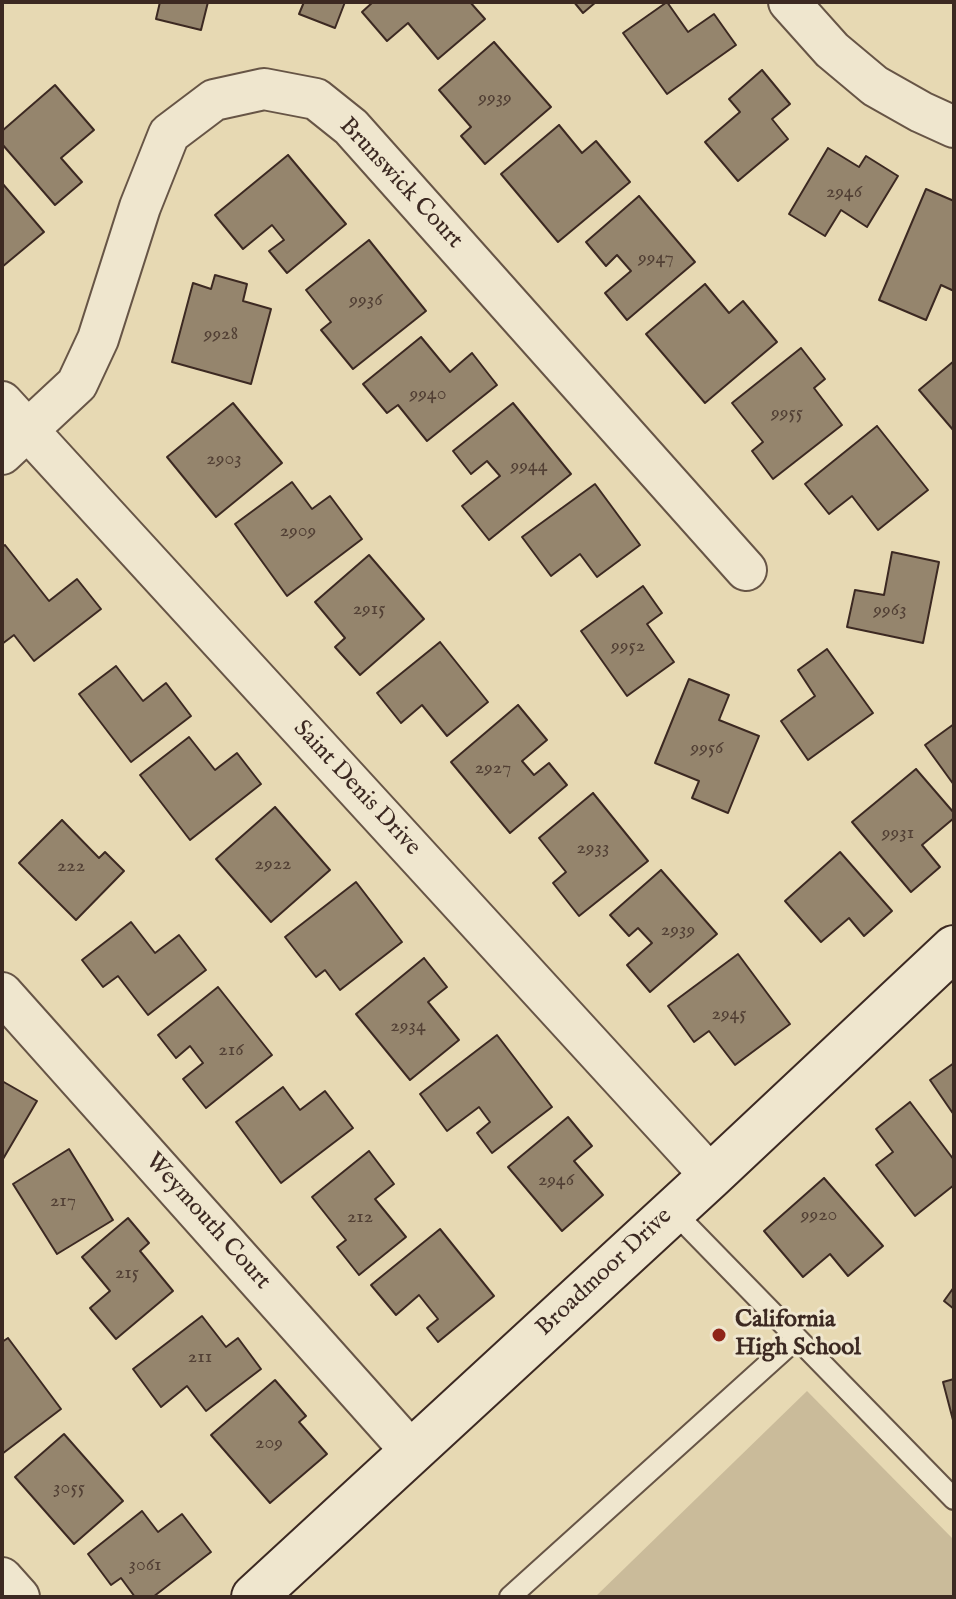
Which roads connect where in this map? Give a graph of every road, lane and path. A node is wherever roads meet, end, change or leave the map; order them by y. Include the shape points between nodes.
1 (789, 2) edge
2 (954, 127) edge
3 (10, 428) edge
4 (746, 570) dead end
5 (954, 948) edge
6 (2, 993) edge
7 (711, 1176) junction
8 (673, 1211) junction
9 (797, 1338) junction
10 (412, 1452) junction
11 (954, 1499) edge
12 (2, 1578) edge
13 (258, 1596) edge
14 (19, 1597) edge
15 (510, 1597) edge

1 - 2 street via 832,50 875,86
3 - 4 street, Brunswick Court via 77,384 98,339 169,134 214,100 264,89 316,99 351,127
3 - 7 street, Saint Denis Drive
5 - 7 street, Broadmoor Drive
6 - 10 street, Weymouth Court
7 - 8 street, Broadmoor Drive
8 - 9 lane
8 - 10 street, Broadmoor Drive
9 - 11 lane
9 - 15 lane
10 - 13 street, Broadmoor Drive
12 - 14 street

